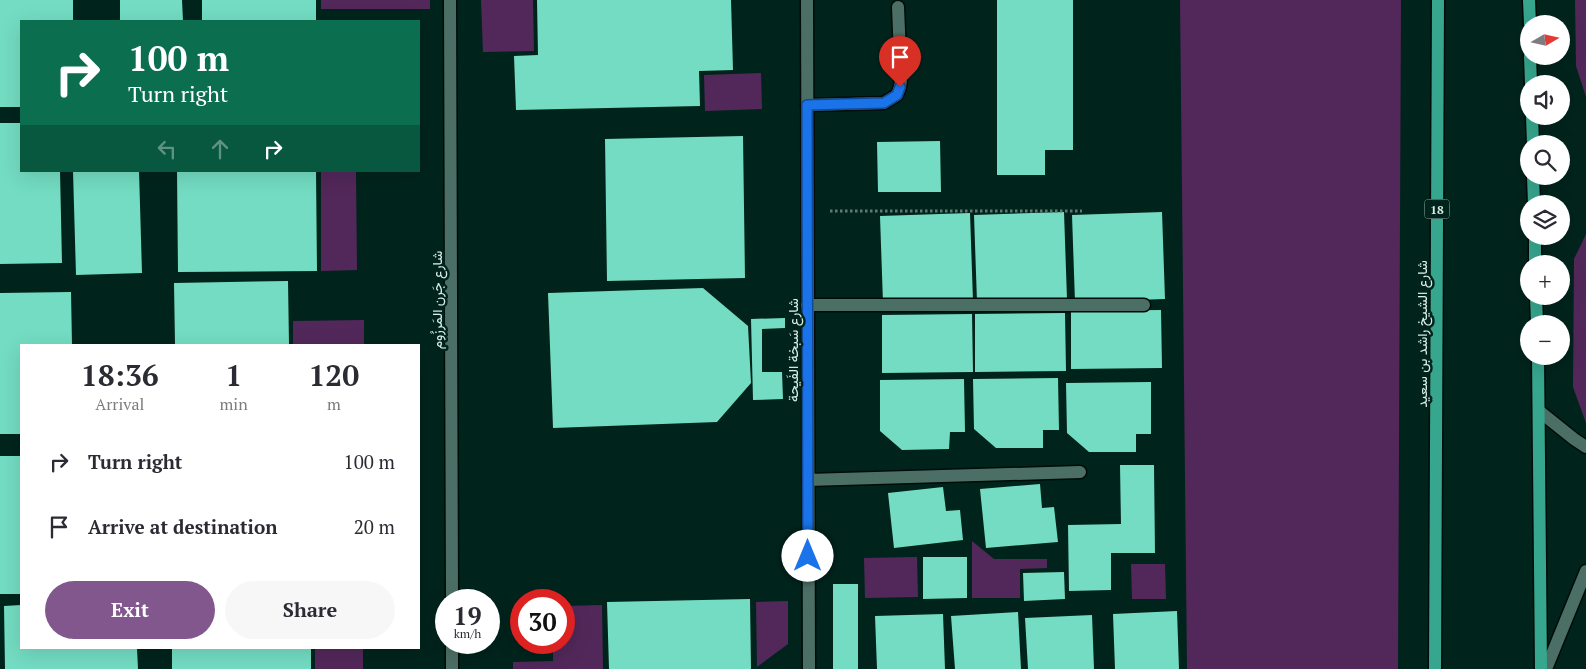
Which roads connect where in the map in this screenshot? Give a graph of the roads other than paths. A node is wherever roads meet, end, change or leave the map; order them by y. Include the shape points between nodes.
1 (450, 0) edge
2 (806, 0) edge
3 (1438, 0) edge
4 (1529, 0) edge
5 (898, 7) dead end
6 (1530, 15) edge
7 (807, 105) junction
8 (807, 305) junction
9 (1144, 305) dead end
10 (1538, 365) edge
11 (1539, 411) junction
12 (1586, 447) edge
13 (1080, 472) dead end
14 (808, 480) junction
15 (1586, 571) edge
16 (452, 589) edge
17 (452, 654) edge
18 (452, 669) edge
19 (809, 669) edge
20 (1435, 669) edge
21 (1541, 669) edge
22 (1546, 669) edge

1 - 16 street, شارع جَرن المَرزُوم
2 - 7 street, شارع سَبخة الفَيحة
3 - 20 main road, شارع الشيخ راشد بن سعيد / 18
4 - 6 main road
5 - 7 street via 901,80 897,95 884,103
7 - 8 street, شارع سَبخة الفَيحة
8 - 9 street
8 - 14 street, شارع سَبخة الفَيحة
10 - 11 main road
11 - 12 street
11 - 21 main road
13 - 14 street
14 - 19 street, شارع سَبخة الفَيحة
15 - 22 street
17 - 18 street

